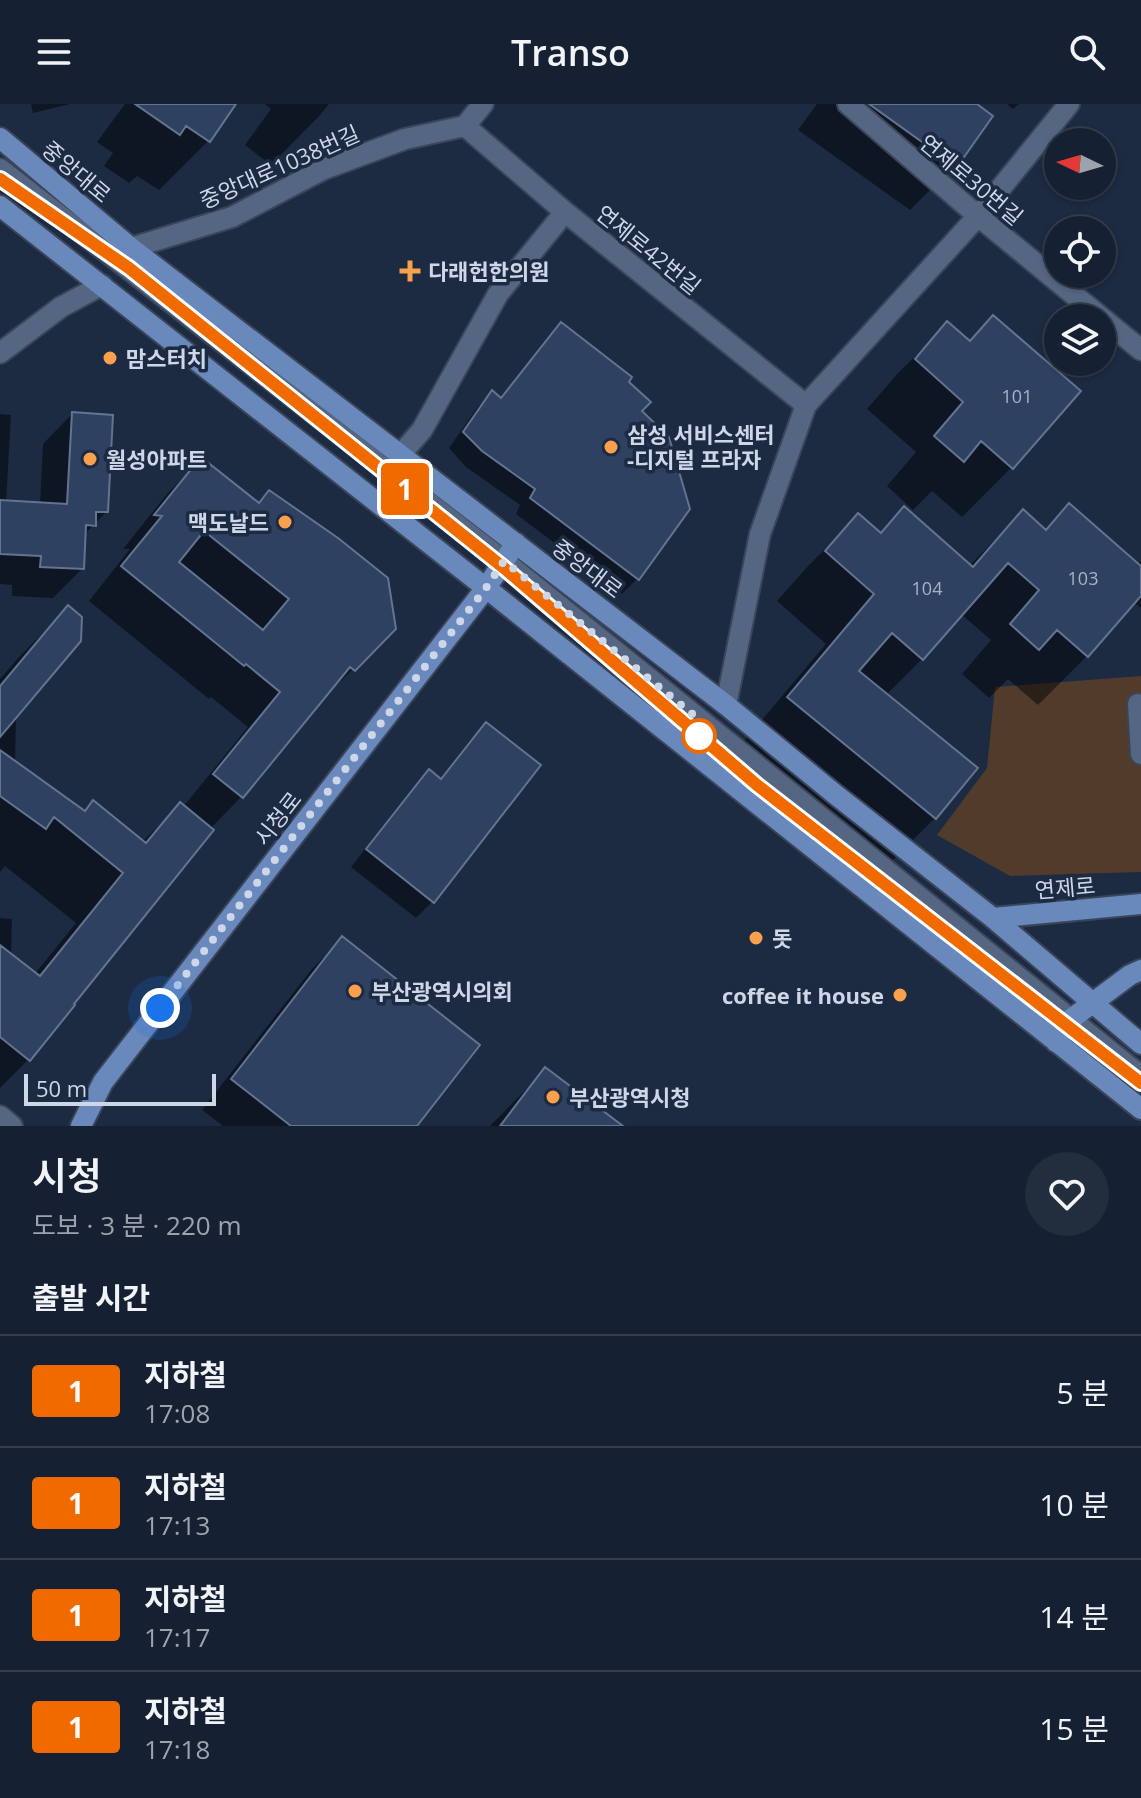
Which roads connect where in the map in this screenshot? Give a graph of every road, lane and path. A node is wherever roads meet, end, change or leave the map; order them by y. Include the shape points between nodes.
1 (483, 104) edge
2 (848, 104) edge
3 (1069, 104) edge
4 (465, 126) junction
5 (0, 138) edge
6 (0, 169) edge
7 (0, 206) edge
8 (565, 212) junction
9 (978, 216) junction
10 (131, 248) junction
11 (102, 285) junction
12 (1141, 350) edge
13 (0, 353) edge
14 (806, 405) junction
15 (401, 454) junction
16 (516, 543) junction
17 (504, 561) junction
18 (486, 588) junction
19 (1138, 704) dead end
20 (726, 705) junction
21 (1141, 754) edge
22 (1141, 904) edge
23 (993, 918) junction
24 (1141, 970) edge
25 (1091, 1003) junction
26 (1071, 1019) junction
27 (1056, 1042) junction
28 (1141, 1044) edge
29 (1141, 1076) edge
30 (1141, 1109) edge
31 (0, 1116) edge
32 (12, 1126) edge
33 (81, 1126) edge

1 - 4 street
2 - 9 street, 연제로30번길
3 - 9 street
4 - 8 street, 연제로42번길
4 - 10 street, 중앙대로1038번길 via 405,139 324,169 232,217
5 - 10 main road, 중앙대로
6 - 17 street
7 - 11 main road
8 - 14 street, 연제로42번길
8 - 15 street via 498,294 422,430
9 - 12 street, 연제로30번길
9 - 14 street
10 - 15 main road, 중앙대로
11 - 13 street via 61,307
11 - 18 main road
14 - 20 street via 760,534
15 - 16 main road, 중앙대로
16 - 17 main road, 시청로
16 - 20 main road, 중앙대로
17 - 18 main road, 시청로
17 - 26 street
18 - 27 main road
18 - 33 main road, 시청로 via 103,1082
19 - 21 street
20 - 23 main road, 중앙대로
22 - 23 main road, 연제로
23 - 25 main road, 중앙대로
24 - 25 main road
25 - 26 main road
25 - 28 main road, 중앙대로
26 - 27 main road
26 - 29 street
27 - 30 main road
31 - 32 street

